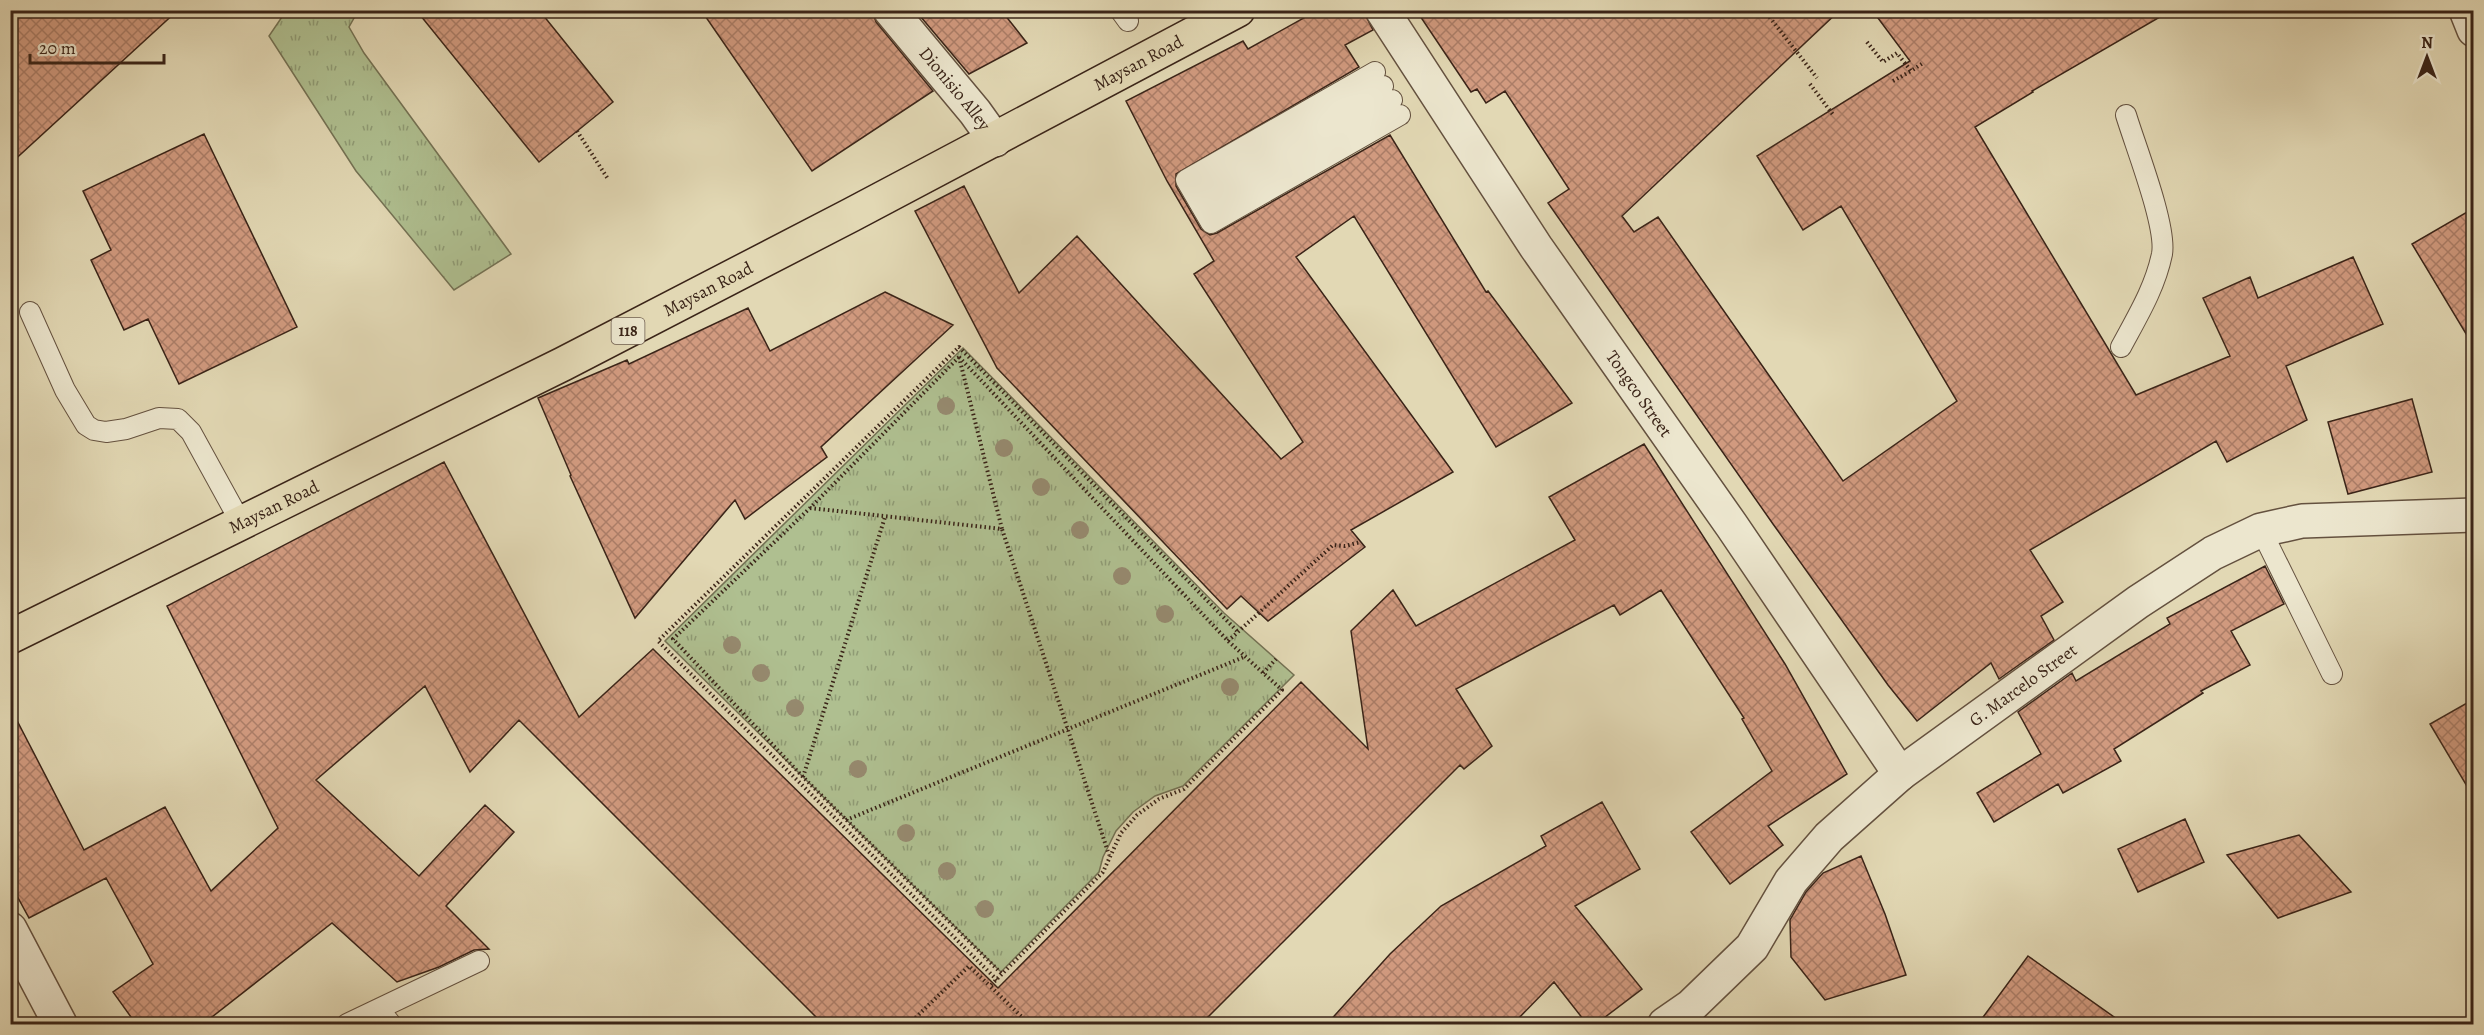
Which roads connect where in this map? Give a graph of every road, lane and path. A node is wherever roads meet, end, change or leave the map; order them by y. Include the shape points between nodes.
1 (890, 10) edge
2 (1238, 10) edge
3 (1382, 10) edge
4 (1764, 10) edge
5 (2466, 10) edge
6 (2474, 30) edge
7 (1867, 42) dead end
8 (1923, 63) dead end
9 (1911, 71) junction
10 (1817, 78) dead end
11 (1893, 81) dead end
12 (1810, 84) dead end
13 (2126, 115) dead end
14 (1834, 116) dead end
15 (577, 131) dead end
16 (995, 140) junction
17 (608, 179) dead end
18 (1199, 203) joint
19 (30, 312) dead end
20 (2121, 347) dead end
21 (959, 357) junction
22 (810, 508) junction
23 (2474, 515) edge
24 (885, 517) junction
25 (241, 523) junction
26 (1002, 529) junction
27 (2261, 530) junction
28 (1361, 542) dead end
29 (1238, 632) junction
30 (10, 637) edge
31 (1228, 641) junction
32 (1244, 657) junction
33 (1276, 659) dead end
34 (1263, 673) junction
35 (2332, 674) dead end
36 (1067, 729) junction
37 (1900, 774) junction
38 (803, 777) junction
39 (846, 820) junction
40 (1109, 855) junction
41 (10, 929) edge
42 (479, 961) dead end
43 (1003, 975) junction
44 (997, 980) junction
45 (990, 986) junction
46 (379, 1009) junction
47 (60, 1024) edge
48 (347, 1024) edge
49 (391, 1024) edge
50 (909, 1024) edge
51 (1029, 1024) edge
52 (1665, 1024) edge

1 - 16 street, Dionisio Alley
2 - 16 main road, Maysan Road / 118
3 - 37 street, Tongco Street via 1536,247
4 - 10 path
5 - 6 street
7 - 9 path via 1883,62 1897,53
8 - 9 path
9 - 11 path
12 - 14 path
13 - 20 lane via 2158,217 2162,251 2153,285
15 - 17 path
16 - 25 main road, Maysan Road / 118 via 573,359
18 - 18 lane via 1186,180 1387,93 1211,223
19 - 25 lane via 65,390 86,425 106,432 159,418 178,419 191,432
21 - 22 path
21 - 26 path
21 - 31 path
22 - 24 path
22 - 38 path via 673,639
23 - 27 street, G. Marcelo Street via 2302,521
24 - 26 path
24 - 38 path
25 - 30 main road, Maysan Road / 118
26 - 36 path
27 - 35 lane
27 - 37 street, G. Marcelo Street via 2213,553 2138,602
28 - 29 path via 1332,545
29 - 31 path
29 - 44 path via 959,347 658,641
31 - 32 path
32 - 34 path
32 - 36 path
33 - 34 path
34 - 40 path via 1282,690 1184,789 1159,799 1137,815
36 - 39 path
36 - 40 path
37 - 52 street, G. Marcelo Street via 1829,837 1791,880 1752,947 1691,1006
38 - 39 path
39 - 43 path
40 - 43 path via 1103,872
41 - 47 street
42 - 46 lane
43 - 44 path
44 - 45 path
45 - 50 path via 969,966
45 - 51 path
46 - 48 lane
46 - 49 lane

